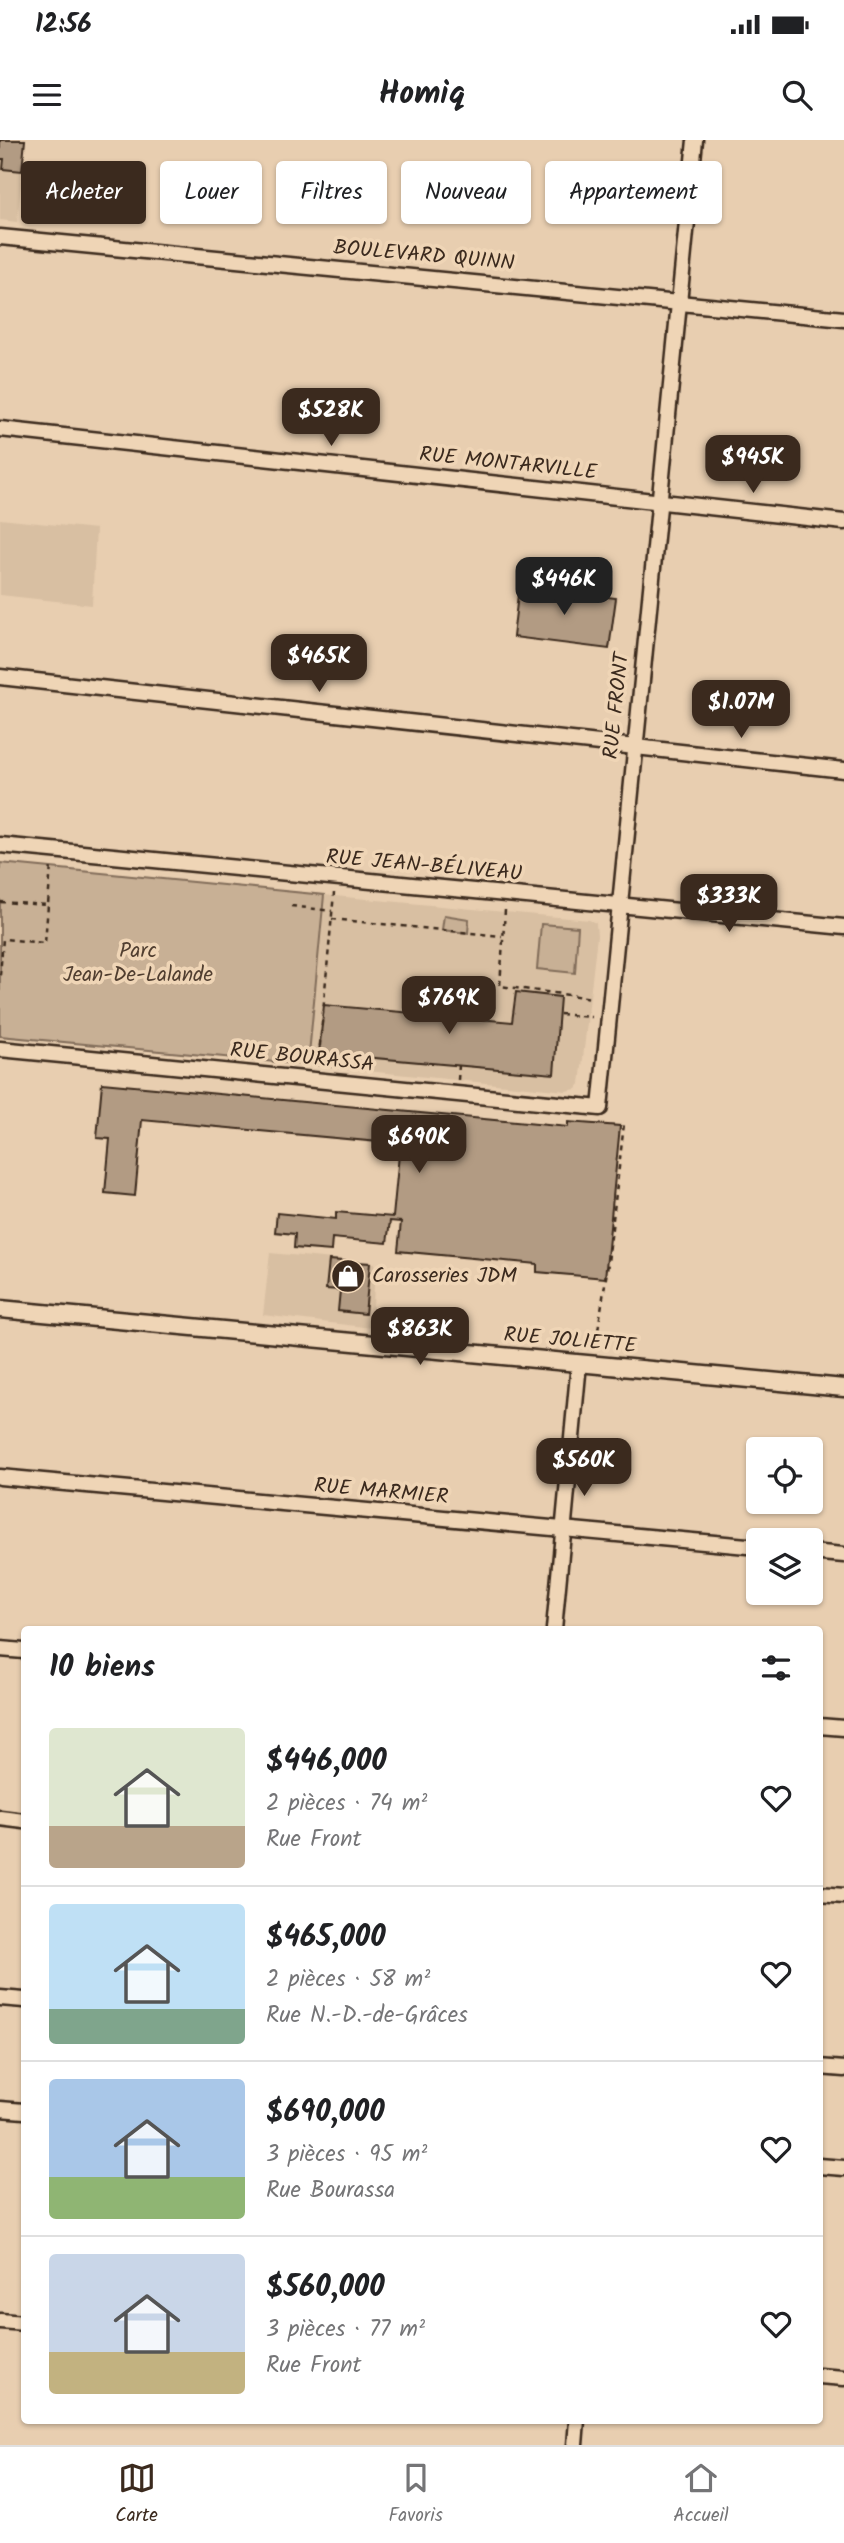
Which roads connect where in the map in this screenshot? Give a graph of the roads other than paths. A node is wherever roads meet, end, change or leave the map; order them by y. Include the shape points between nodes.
1 (695, 140) edge
2 (0, 237) edge
3 (678, 301) junction
4 (844, 318) edge
5 (0, 429) edge
6 (658, 502) junction
7 (844, 522) edge
8 (0, 677) edge
9 (634, 746) junction
10 (844, 770) edge
11 (0, 845) edge
12 (618, 905) junction
13 (844, 927) edge
14 (0, 1049) edge
15 (600, 1108) joint
16 (0, 1309) edge
17 (579, 1363) junction
18 (844, 1388) edge
19 (0, 1477) edge
20 (563, 1531) junction
21 (746, 1546) edge
22 (823, 1553) edge
23 (844, 1555) edge
24 (554, 1626) edge
25 (0, 1649) edge
26 (21, 1651) edge
27 (823, 1726) edge
28 (844, 1728) edge
29 (0, 1818) edge
30 (21, 1821) edge
31 (823, 1894) edge
32 (844, 1896) edge
33 (0, 1998) edge
34 (21, 2000) edge
35 (823, 2067) edge
36 (844, 2069) edge
37 (0, 2109) edge
38 (21, 2111) edge
39 (823, 2166) edge
40 (844, 2168) edge
41 (0, 2321) edge
42 (21, 2323) edge
43 (823, 2376) edge
44 (844, 2378) edge
45 (577, 2424) edge
46 (575, 2445) edge

1 - 3 street, RUE FRONT
2 - 3 street, BOULEVARD QUINN
3 - 4 street, BOULEVARD QUINN
3 - 6 street, RUE FRONT
5 - 6 street, RUE MONTARVILLE
6 - 7 street, RUE MONTARVILLE
6 - 9 street, RUE FRONT
8 - 9 street
9 - 10 street
9 - 12 street, RUE FRONT
11 - 12 street, RUE JEAN-BÉLIVEAU
12 - 13 street, RUE JEAN-BÉLIVEAU
12 - 15 street, RUE FRONT
14 - 15 street, RUE BOURASSA
16 - 17 street, RUE JOLIETTE
17 - 18 street, RUE JOLIETTE
17 - 20 street
19 - 20 street, RUE MARMIER
20 - 21 street, RUE MARMIER
20 - 24 street
22 - 23 street
25 - 26 street
27 - 28 street
29 - 30 street
31 - 32 street
33 - 34 street
35 - 36 street
37 - 38 street
39 - 40 street
41 - 42 street
43 - 44 street
45 - 46 street

